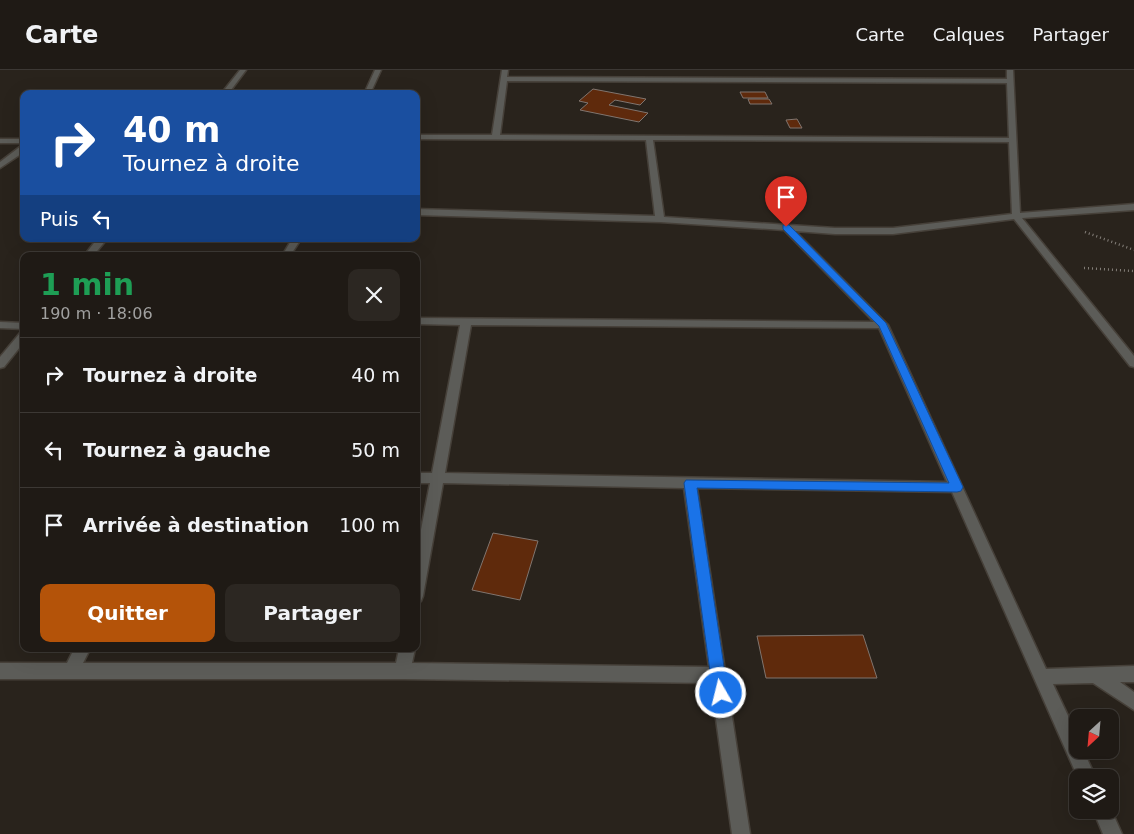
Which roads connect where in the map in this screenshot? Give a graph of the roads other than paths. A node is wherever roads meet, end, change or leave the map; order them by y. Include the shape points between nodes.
1 (243, 70) edge
2 (378, 70) edge
3 (505, 70) edge
4 (632, 70) edge
5 (869, 70) edge
6 (1010, 70) edge
7 (504, 79) junction
8 (633, 80) junction
9 (878, 81) junction
10 (1010, 81) junction
11 (227, 90) edge
12 (370, 90) edge
13 (496, 136) junction
14 (420, 137) edge
15 (649, 138) junction
16 (1012, 140) junction
17 (0, 141) edge
18 (20, 141) edge
19 (20, 151) edge
20 (0, 166) edge
21 (1134, 207) edge
22 (420, 212) edge
23 (1016, 216) junction
24 (660, 219) junction
25 (786, 227) junction
26 (100, 242) edge
27 (91, 252) edge
28 (420, 321) edge
29 (466, 322) junction
30 (0, 325) edge
31 (883, 325) junction
32 (20, 326) edge
33 (20, 340) edge
34 (0, 364) edge
35 (1134, 364) edge
36 (420, 478) edge
37 (437, 478) junction
38 (690, 483) junction
39 (957, 487) junction
40 (420, 574) edge
41 (81, 652) edge
42 (406, 652) edge
43 (0, 671) edge
44 (403, 671) junction
45 (71, 672) junction
46 (1094, 674) junction
47 (1134, 674) edge
48 (718, 675) junction
49 (1041, 677) junction
50 (1134, 702) edge
51 (1083, 769) edge
52 (1106, 819) edge
53 (742, 834) edge
54 (1113, 834) edge

1 - 11 street
2 - 12 street
3 - 7 street
4 - 8 street
5 - 9 street
6 - 10 street
7 - 8 street
7 - 13 street
8 - 9 street
9 - 10 street
10 - 16 street
13 - 14 street
13 - 15 street
15 - 16 street
15 - 24 street
16 - 23 street
17 - 18 street
19 - 20 street
21 - 23 street
22 - 24 street
23 - 25 street via 893,231
23 - 35 street
24 - 25 street
25 - 31 street
26 - 27 street
28 - 29 street
29 - 31 street
29 - 37 street
30 - 32 street
31 - 39 street
33 - 34 street
36 - 37 street
37 - 38 street
37 - 40 street
38 - 39 street
38 - 48 street
39 - 49 street
41 - 45 street
42 - 44 street
43 - 45 street
44 - 45 street
44 - 48 street
46 - 47 street
46 - 49 street
46 - 50 street
48 - 53 street
49 - 51 street
52 - 54 street

